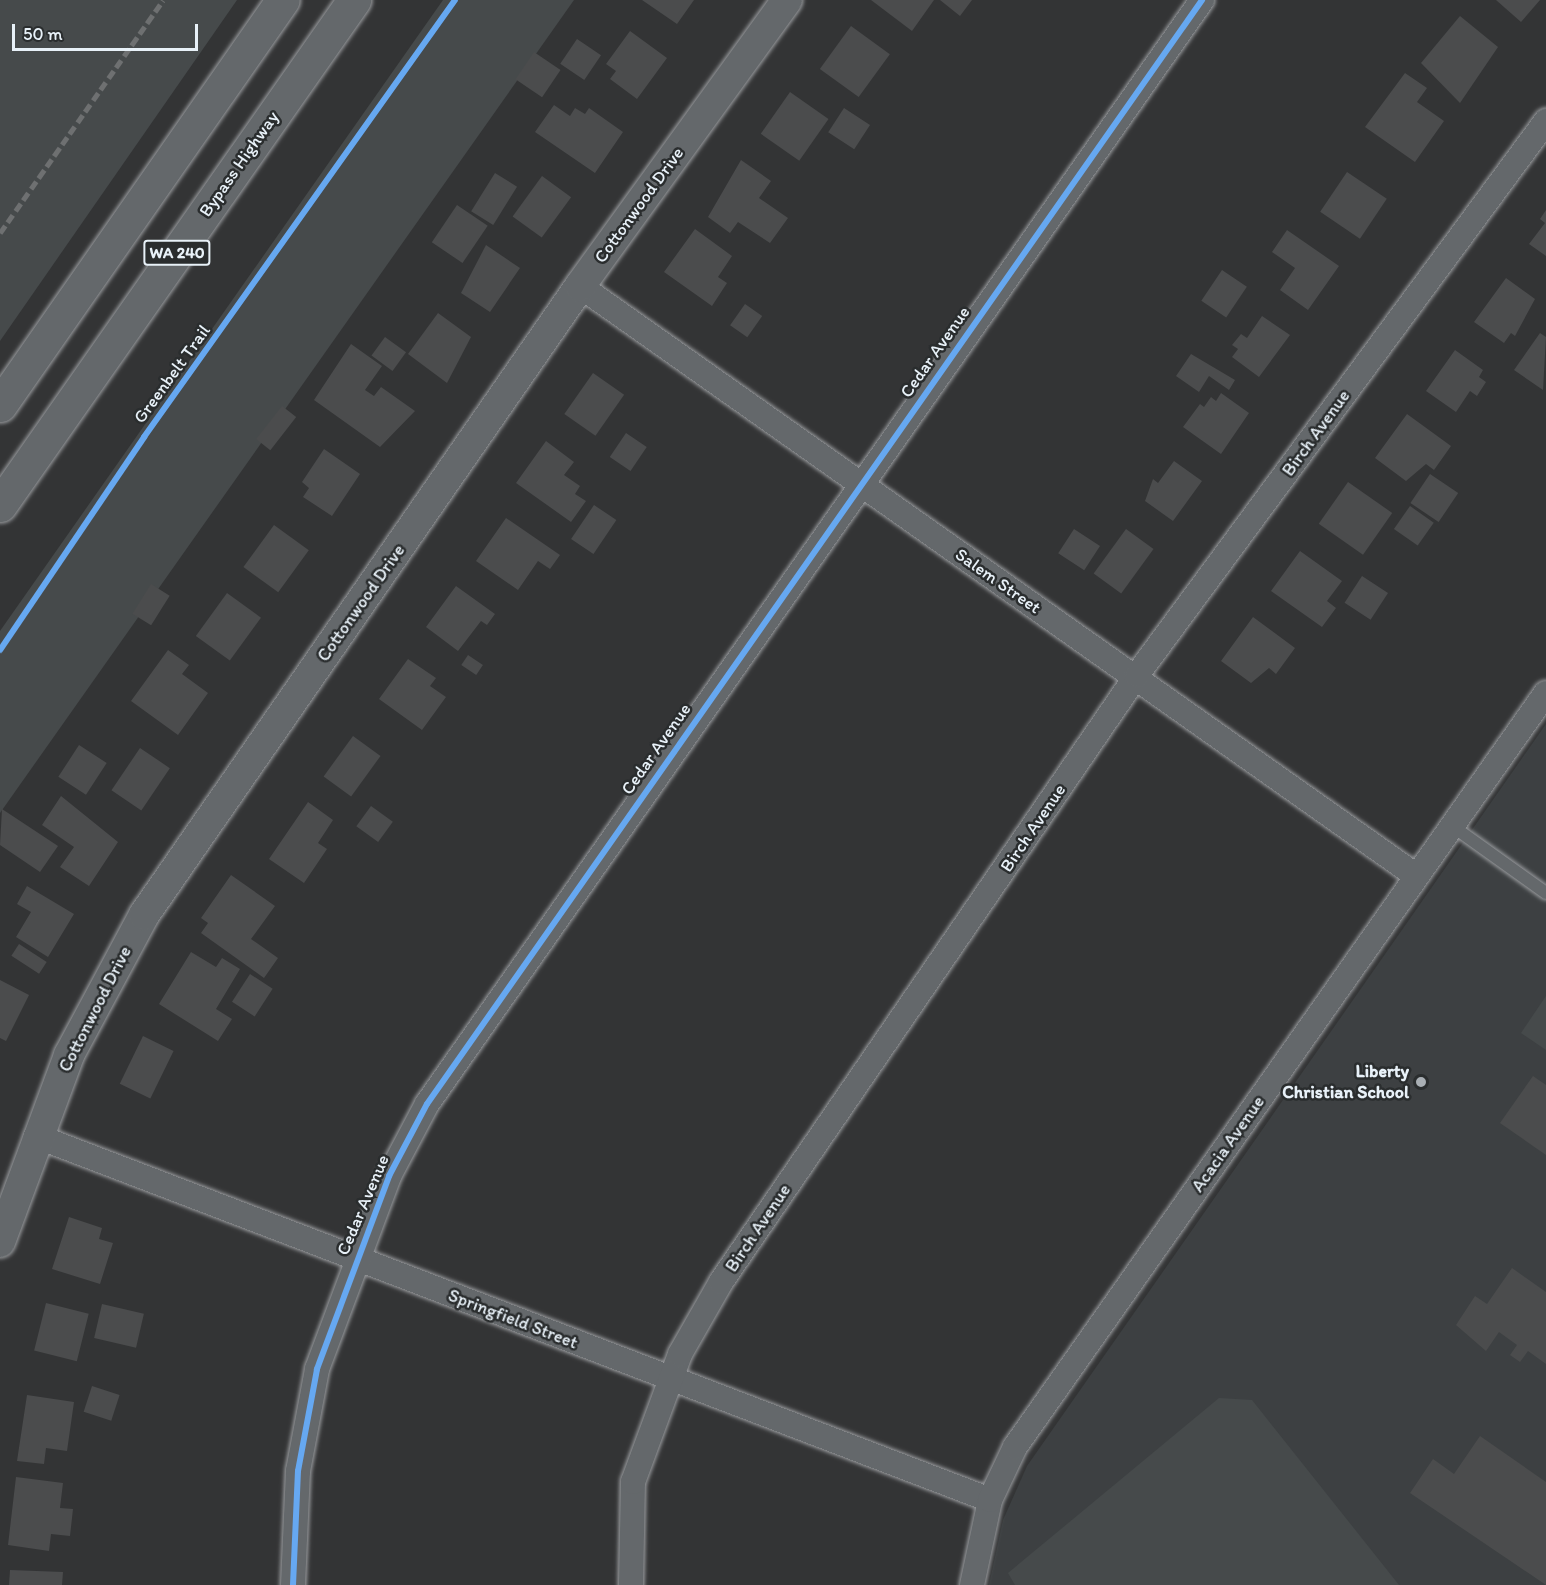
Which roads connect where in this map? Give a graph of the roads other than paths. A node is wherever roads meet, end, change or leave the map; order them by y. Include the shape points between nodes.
1 (283, 0) edge
2 (354, 0) edge
3 (787, 0) edge
4 (1202, 0) edge
5 (1546, 121) edge
6 (580, 286) junction
7 (0, 405) edge
8 (860, 485) junction
9 (0, 505) edge
10 (1137, 675) junction
11 (1546, 693) edge
12 (1451, 825) junction
13 (1415, 875) junction
14 (1546, 893) edge
15 (36, 1136) junction
16 (0, 1242) edge
17 (356, 1258) junction
18 (671, 1380) junction
19 (990, 1500) junction
20 (293, 1585) edge
21 (631, 1585) edge
22 (972, 1585) edge

1 - 7 highway, WA 240
2 - 9 highway, Bypass Highway / WA 240
3 - 6 street, Cottonwood Drive
4 - 8 street, Cedar Avenue
5 - 10 street, Birch Avenue
6 - 8 street, Salem Street
6 - 15 street, Cottonwood Drive via 144,915 69,1055
8 - 10 street, Salem Street
8 - 17 street, Cedar Avenue via 427,1104
10 - 13 street, Salem Street
10 - 18 street, Birch Avenue via 721,1282
11 - 12 street, Acacia Avenue
12 - 13 street, Acacia Avenue
12 - 14 lane
13 - 19 street, Acacia Avenue via 1016,1448
15 - 16 street, Cottonwood Drive
15 - 17 street, Springfield Street
17 - 18 street, Springfield Street
17 - 20 street, Cedar Avenue via 317,1369 298,1471
18 - 19 street, Springfield Street
18 - 21 street, Birch Avenue via 633,1482
19 - 22 street, Acacia Avenue

